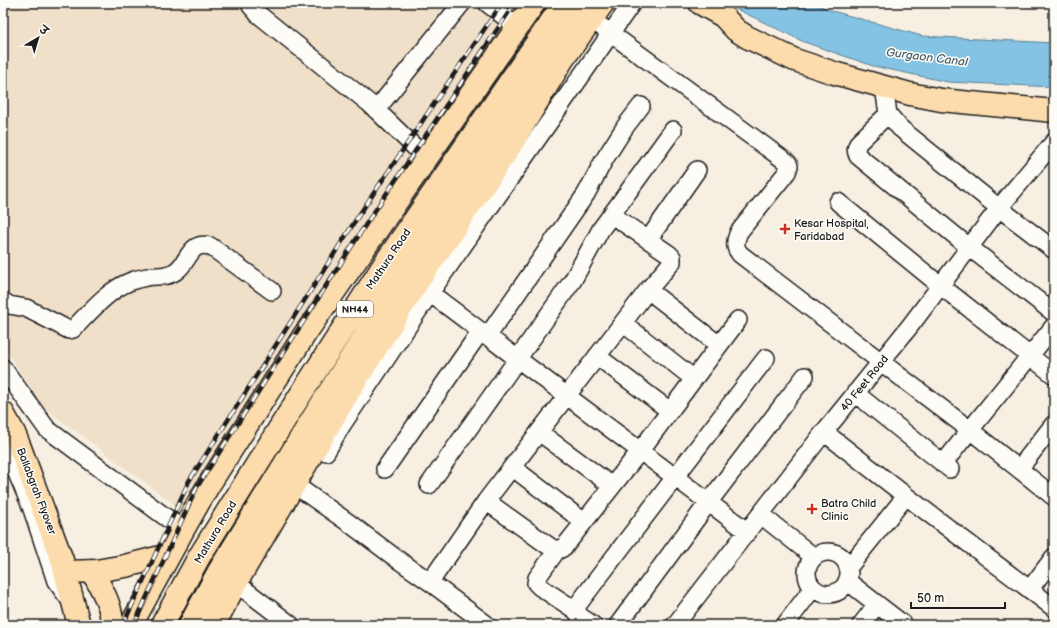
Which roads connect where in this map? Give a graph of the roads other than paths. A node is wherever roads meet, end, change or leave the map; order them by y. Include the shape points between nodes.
1 (251, 3) edge
2 (462, 3) edge
3 (487, 3) edge
4 (534, 3) edge
5 (564, 3) edge
6 (632, 3) edge
7 (700, 3) edge
8 (593, 8) edge
9 (723, 16) junction
10 (518, 27) junction
11 (611, 33) junction
12 (884, 87) junction
13 (1054, 101) edge
14 (641, 106) dead end
15 (376, 110) junction
16 (1054, 111) edge
17 (888, 114) junction
18 (673, 130) dead end
19 (1054, 142) edge
20 (427, 159) junction
21 (697, 170) dead end
22 (838, 202) dead end
23 (999, 208) junction
24 (612, 215) junction
25 (648, 240) junction
26 (969, 247) junction
27 (1054, 250) edge
28 (941, 286) junction
29 (424, 288) junction
30 (648, 290) junction
31 (272, 291) dead end
32 (3, 301) edge
33 (1054, 313) edge
34 (738, 320) dead end
35 (623, 323) junction
36 (1054, 326) edge
37 (484, 334) junction
38 (719, 345) junction
39 (597, 356) junction
40 (1029, 356) junction
41 (766, 358) dead end
42 (518, 359) junction
43 (881, 362) junction
44 (3, 368) edge
45 (1054, 375) edge
46 (805, 376) dead end
47 (694, 378) junction
48 (855, 394) junction
49 (567, 396) junction
50 (670, 411) junction
51 (3, 413) edge
52 (1054, 424) edge
53 (970, 430) junction
54 (539, 432) junction
55 (824, 432) junction
56 (3, 440) edge
57 (640, 451) junction
58 (512, 467) junction
59 (385, 469) dead end
60 (1019, 469) junction
61 (675, 478) junction
62 (429, 485) dead end
63 (612, 486) junction
64 (299, 487) junction
65 (906, 496) junction
66 (1054, 497) edge
67 (486, 501) junction
68 (708, 503) junction
69 (761, 515) junction
70 (584, 522) junction
71 (183, 530) junction
72 (748, 532) junction
73 (557, 550) junction
74 (169, 555) junction
75 (814, 556) junction
76 (1054, 557) edge
77 (64, 566) junction
78 (92, 571) junction
79 (847, 574) junction
80 (430, 582) junction
81 (236, 584) junction
82 (813, 588) junction
83 (1030, 589) junction
84 (877, 604) junction
85 (1054, 608) edge
86 (575, 610) junction
87 (77, 616) edge
88 (486, 624) edge
89 (112, 625) edge
90 (131, 625) edge
91 (162, 625) edge
92 (190, 625) edge
93 (214, 625) edge
94 (291, 625) edge
95 (594, 625) edge
96 (618, 625) edge
97 (675, 625) edge
98 (785, 625) edge
99 (861, 625) edge
100 (904, 625) edge

1 - 15 street via 258,14 346,83
2 - 15 street
3 - 10 street
4 - 10 main road
5 - 91 main road, Mathura Road / NH44 via 387,260 199,557
6 - 11 street
7 - 9 main road
8 - 11 street
8 - 29 main road
8 - 92 main road, Mathura Road / NH44 via 400,280 223,564
9 - 12 main road via 747,37 795,60
9 - 13 main road via 742,21 814,53 909,82 956,93
10 - 20 main road
11 - 29 street
11 - 43 street via 788,163 788,172 739,232 736,249
12 - 16 main road via 941,100
12 - 17 street
14 - 37 street via 604,160 586,194
15 - 20 street
17 - 23 street via 900,128
17 - 26 street via 859,142 856,147 858,156
18 - 24 street
19 - 23 street, 40 Feet Road
20 - 71 main road via 305,334 208,486
21 - 25 street
22 - 28 street
23 - 26 street, 40 Feet Road
23 - 27 street
24 - 25 street
24 - 42 street via 601,229 573,280
25 - 30 street via 669,254 672,260
26 - 28 street, 40 Feet Road
26 - 33 street
28 - 40 street
28 - 43 street, 40 Feet Road
29 - 37 street
29 - 64 main road via 348,393
30 - 35 street
30 - 38 street
31 - 32 street via 210,246 202,244 195,247 176,271 165,276 148,276 129,282 112,293 73,329 69,330 26,308 9,305
34 - 38 street
35 - 39 street
35 - 47 street
36 - 40 street
37 - 42 street
37 - 59 street
38 - 47 street
39 - 49 street
39 - 50 street
40 - 45 street
40 - 53 street
41 - 61 street
42 - 49 street
42 - 62 street
43 - 48 street, 40 Feet Road
43 - 53 street
44 - 71 street via 47,429
46 - 68 street
47 - 50 street
48 - 53 street via 946,467
48 - 55 street, 40 Feet Road
49 - 54 street
49 - 57 street
50 - 57 street
51 - 77 main road, Ballabgrah Flyover via 19,445
52 - 60 street
53 - 60 street
54 - 58 street
54 - 63 street
55 - 65 street
55 - 69 street, 40 Feet Road
56 - 87 street via 32,509 56,581
57 - 61 street
57 - 63 street
58 - 67 street
58 - 70 street
60 - 66 street
61 - 68 street
61 - 86 street
63 - 70 street
64 - 80 street
64 - 81 main road
65 - 79 street
65 - 83 street
67 - 73 street
67 - 80 street
68 - 72 street
68 - 96 street
69 - 72 street, 40 Feet Road
69 - 75 street
70 - 73 street via 565,546
71 - 74 main road
72 - 97 street, 40 Feet Road
73 - 86 street via 536,583
74 - 78 main road
74 - 90 main road
75 - 79 street via 827,552 840,556 845,562
75 - 82 street via 807,568 809,582
76 - 83 street
77 - 78 main road
77 - 87 main road, Ballabgrah Flyover
78 - 89 main road via 108,601
79 - 82 street via 844,586 838,591 825,594
79 - 84 street
80 - 88 street
81 - 93 main road
81 - 94 street
82 - 98 street
83 - 85 street
84 - 99 street
84 - 100 street
86 - 95 street

